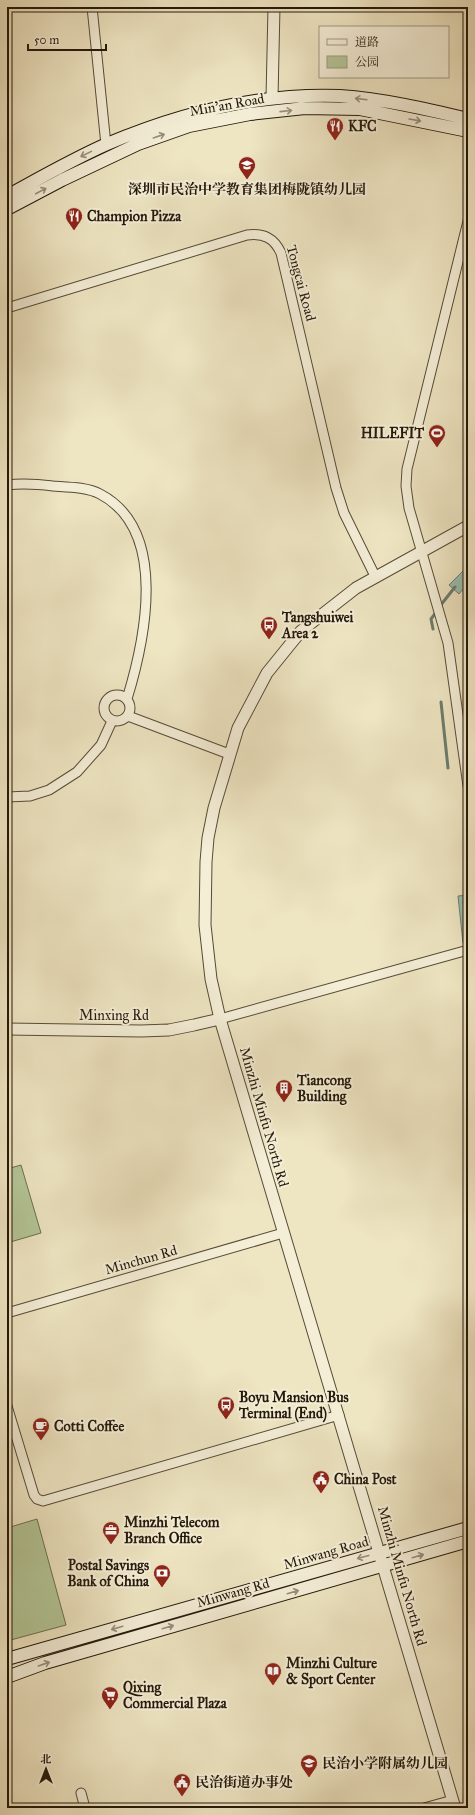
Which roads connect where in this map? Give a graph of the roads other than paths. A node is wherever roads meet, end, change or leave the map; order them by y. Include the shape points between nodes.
1 (92, 7) edge
2 (274, 7) edge
3 (272, 98) junction
4 (468, 119) edge
5 (468, 131) edge
6 (106, 144) junction
7 (7, 196) edge
8 (7, 210) edge
9 (468, 221) edge
10 (7, 308) edge
11 (7, 485) edge
12 (468, 526) edge
13 (422, 550) junction
14 (375, 576) junction
15 (127, 699) junction
16 (128, 716) junction
17 (112, 721) junction
18 (229, 754) junction
19 (468, 786) edge
20 (7, 797) edge
21 (466, 951) edge
22 (220, 1019) junction
23 (7, 1029) edge
24 (283, 1233) junction
25 (7, 1313) edge
26 (7, 1406) edge
27 (339, 1415) junction
28 (468, 1528) edge
29 (468, 1541) edge
30 (379, 1553) junction
31 (382, 1566) junction
32 (7, 1659) edge
33 (7, 1677) edge
34 (81, 1793) dead end
35 (454, 1804) edge
36 (85, 1808) edge
37 (424, 1808) edge

1 - 6 street
2 - 3 street
4 -> 3 main road, Min'an Road via 416,107 341,96
3 - 6 main road, Min'an Road via 219,107
8 -> 5 main road, Min'an Road via 62,180 138,144 189,126 250,114 305,108 360,110
6 -> 7 main road, Min'an Road
9 - 13 street via 407,469 409,508
10 - 14 street, Tongcai Road via 247,235 258,234 268,237 276,243 281,253 340,501
11 - 15 street via 21,483 70,487 99,494 115,504 128,518 138,537 146,568 146,593 140,651
12 - 13 street, Minzhi Minfu North Rd
13 - 14 street, Minzhi Minfu North Rd
13 - 19 street via 443,621
14 - 18 street, Minzhi Minfu North Rd via 301,631 285,650 263,680 238,728
15 - 16 street via 131,710
15 - 17 street via 117,695 106,701 104,712
16 - 17 street via 122,721
16 - 18 street
17 - 20 street via 101,745 77,772 49,790 30,796
18 - 22 street, Minzhi Minfu North Rd via 208,838 204,895 207,952
21 - 22 street
22 - 23 street, Minxing Rd via 175,1029 141,1031
22 - 24 street, Minzhi Minfu North Rd
24 - 25 street, Minchun Rd
24 - 27 street, Minzhi Minfu North Rd
26 - 27 street via 32,1490 38,1499 43,1501
27 - 30 street, Minzhi Minfu North Rd
28 - 30 main road, Minwang Road
31 -> 29 main road, Minwang Rd
30 - 31 street, Minzhi Minfu North Rd
30 -> 32 main road, Minwang Road
33 -> 31 main road, Minwang Rd via 53,1661
31 - 35 street, Minzhi Minfu North Rd
34 - 36 street
35 - 37 street

